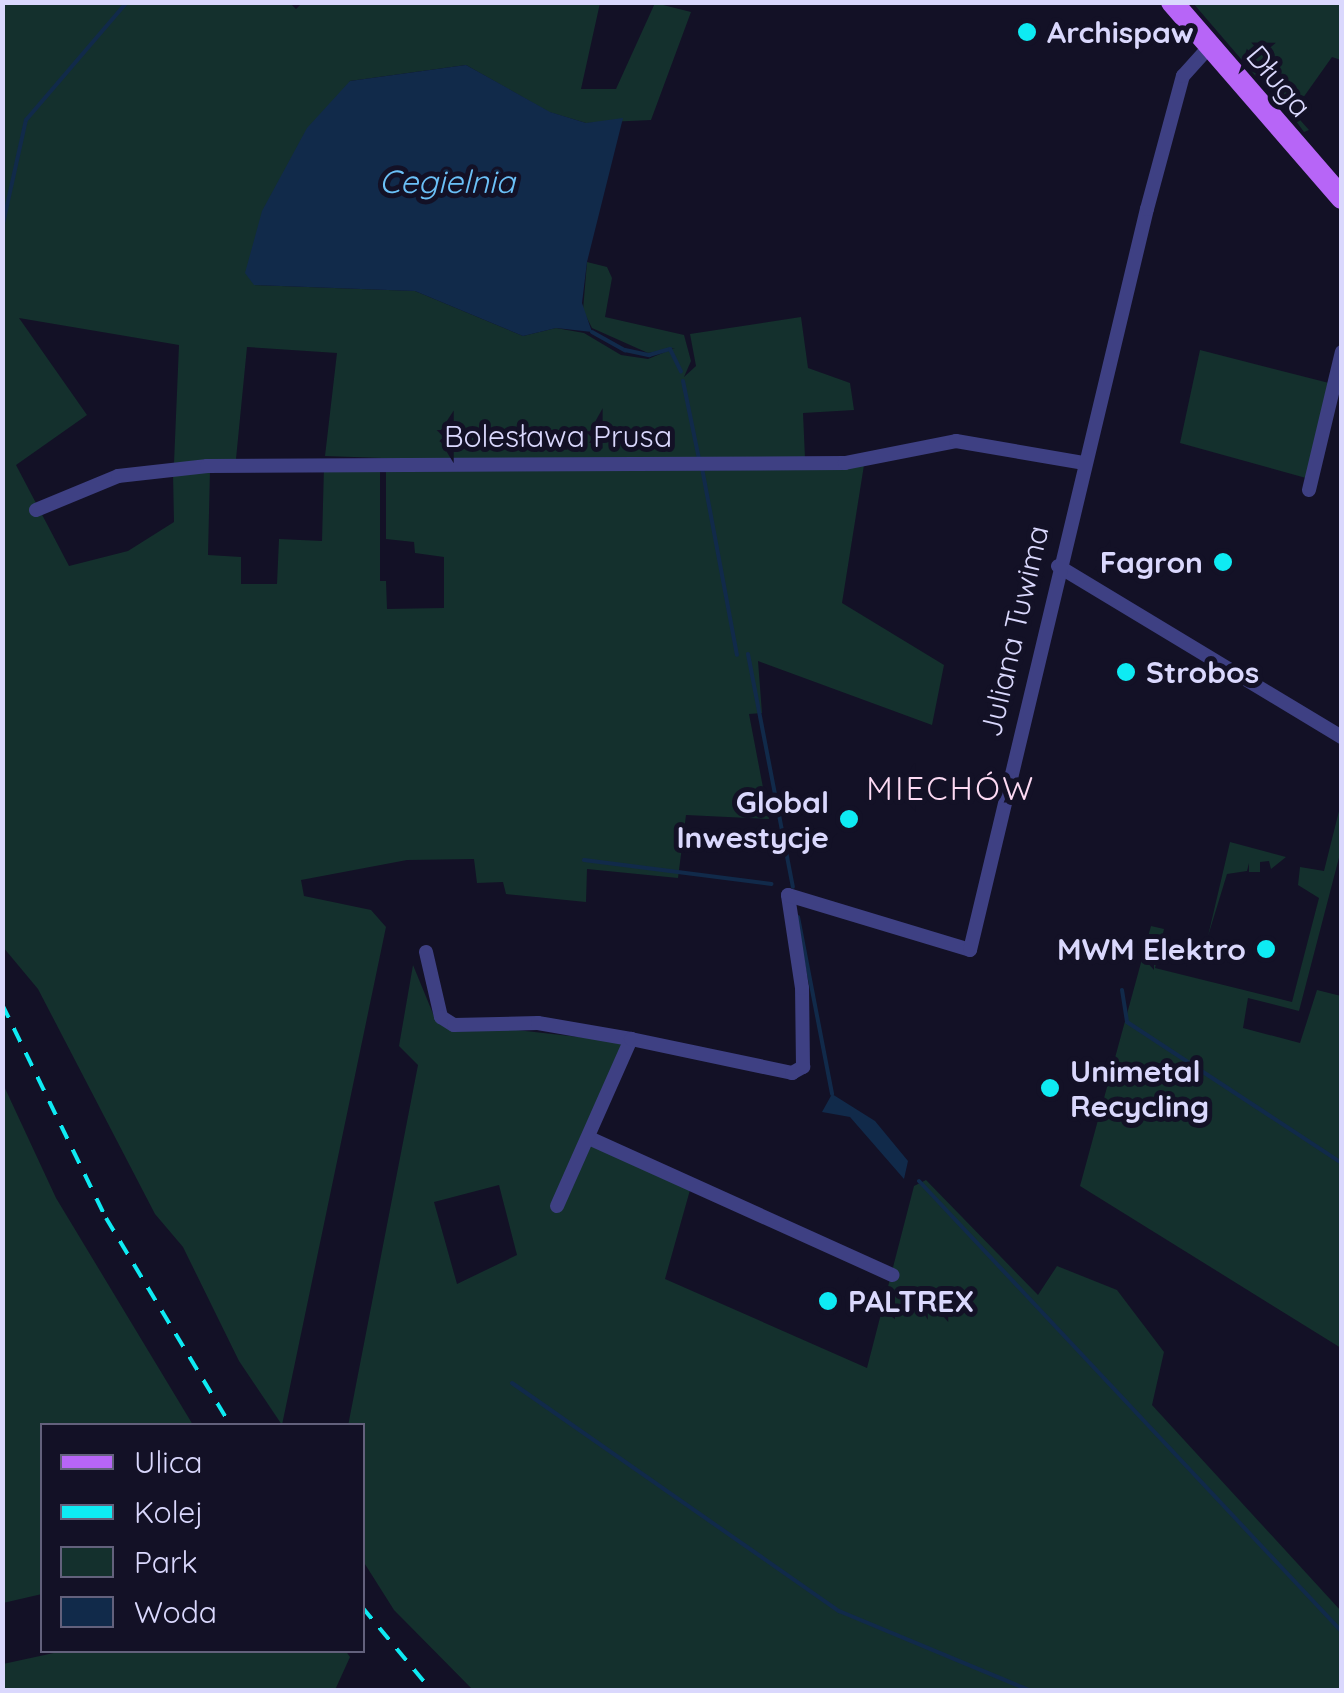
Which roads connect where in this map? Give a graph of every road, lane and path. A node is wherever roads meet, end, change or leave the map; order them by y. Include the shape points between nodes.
1 (1172, 2) edge
2 (1210, 46) junction
3 (1342, 198) edge
4 (1342, 352) edge
5 (1082, 464) junction
6 (1310, 490) dead end
7 (36, 510) dead end
8 (1058, 566) junction
9 (1342, 737) edge
10 (426, 952) dead end
11 (631, 1039) junction
12 (589, 1138) junction
13 (557, 1206) dead end
14 (892, 1275) dead end

1 - 2 main road, Długa
2 - 3 main road, Długa
2 - 5 street, Juliana Tuwima via 1188,68 1178,91
4 - 6 street
5 - 7 street, Bolesława Prusa via 956,441 845,462 208,466 118,476
5 - 8 street, Juliana Tuwima
8 - 9 street
8 - 11 street, Juliana Tuwima via 970,950 788,895 802,988 803,1066 792,1072
10 - 11 street, Juliana Tuwima via 442,1017 454,1024 538,1023
11 - 12 street
12 - 13 street
12 - 14 street

